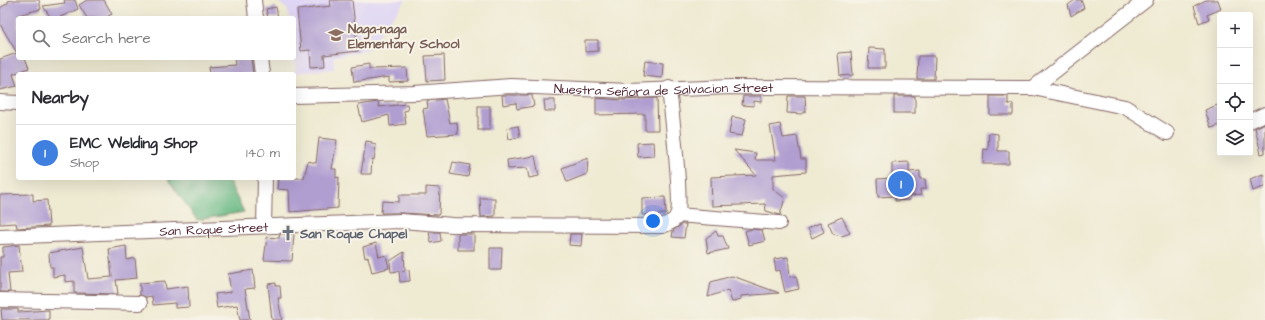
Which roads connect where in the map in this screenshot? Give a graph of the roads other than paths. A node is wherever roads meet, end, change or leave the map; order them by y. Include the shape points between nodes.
1 (254, 0) edge
2 (1146, 0) edge
3 (256, 16) edge
4 (260, 60) edge
5 (262, 72) edge
6 (669, 88) junction
7 (1033, 88) junction
8 (296, 96) edge
9 (2, 102) edge
10 (16, 103) edge
11 (1265, 114) edge
12 (1252, 120) edge
13 (1167, 133) dead end
14 (264, 180) edge
15 (677, 215) junction
16 (779, 223) dead end
17 (264, 226) junction
18 (0, 237) edge
19 (0, 300) edge
20 (140, 303) dead end

1 - 3 street
2 - 7 street
4 - 5 street
6 - 7 street, Nuestra Señora de Salvacion Street
6 - 8 street, Nuestra Señora de Salvacion Street via 629,91 511,86 414,93
6 - 15 street via 678,191
7 - 13 street, Nuestra Señora de Salvacion Street via 1125,107
9 - 10 street
11 - 12 street
14 - 17 street
15 - 16 street
15 - 17 street, San Roque Street via 672,222 662,226 453,225 401,221
17 - 18 street, San Roque Street
19 - 20 street

